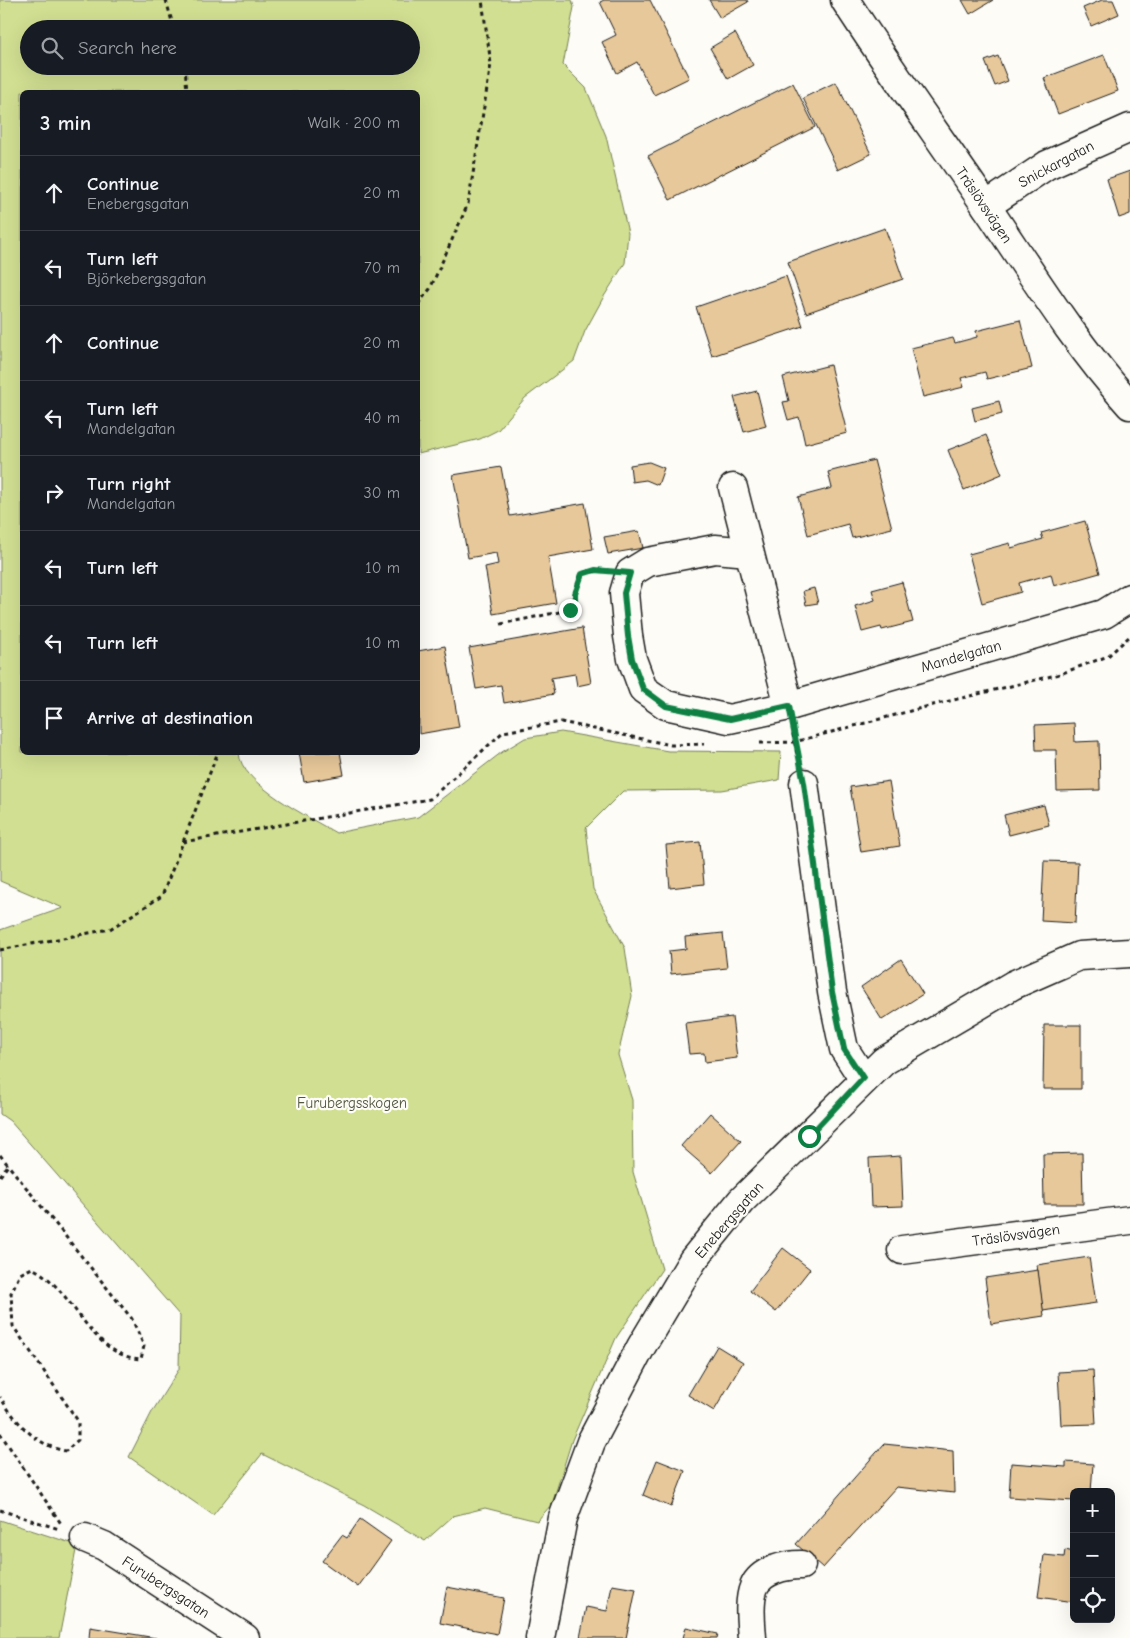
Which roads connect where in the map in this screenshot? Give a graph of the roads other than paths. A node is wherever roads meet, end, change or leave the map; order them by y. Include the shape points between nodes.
1 (845, 0) edge
2 (1130, 128) edge
3 (986, 206) junction
4 (1130, 405) edge
5 (733, 488) dead end
6 (749, 552) junction
7 (1130, 598) edge
8 (789, 706) junction
9 (804, 783) road end
10 (1130, 953) edge
11 (863, 1078) junction
12 (1130, 1220) edge
13 (902, 1250) dead end
14 (85, 1538) dead end
15 (801, 1565) dead end
16 (245, 1638) edge
17 (540, 1638) edge
18 (752, 1638) edge

1 - 3 street, Träslövsvägen
2 - 3 street, Snickargatan via 1047,165
3 - 4 street, Träslövsvägen via 1097,368
5 - 6 street
6 - 8 street
6 - 8 street, Mandelgatan via 715,548 648,562 630,573 624,593 632,659 643,689 666,706 730,719
7 - 8 street, Mandelgatan via 1104,614
9 - 11 street via 832,992 844,1049
10 - 11 street, Enebergsgatan via 1079,956 1013,985 884,1061
11 - 17 street, Enebergsgatan via 809,1136 741,1201 693,1260 641,1347 592,1442 563,1518
12 - 13 street, Träslövsvägen
14 - 16 street, Furubergsgatan via 104,1546
15 - 18 street via 783,1565 754,1586

